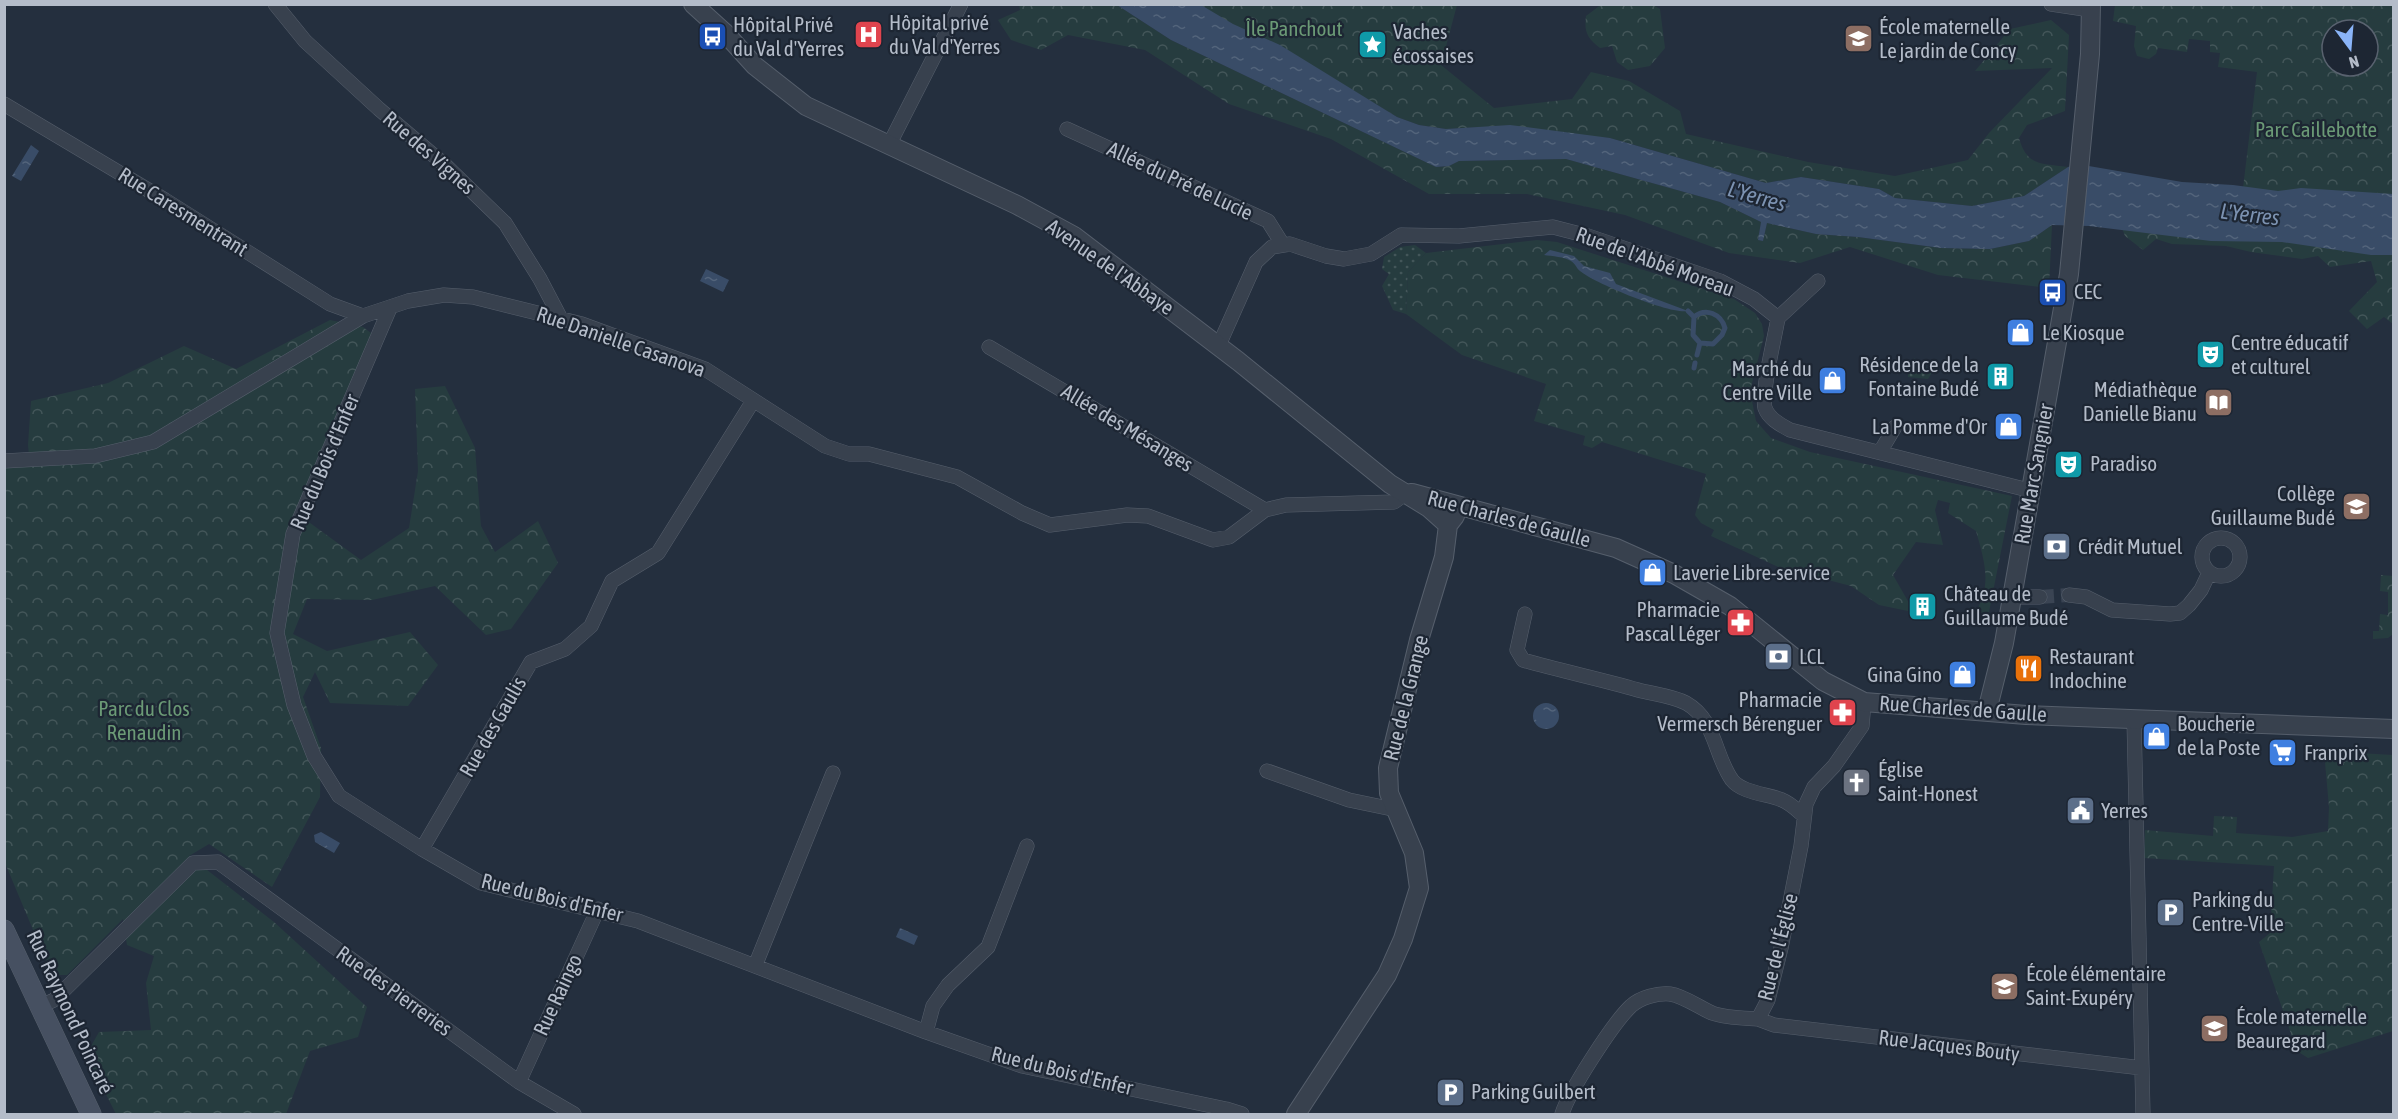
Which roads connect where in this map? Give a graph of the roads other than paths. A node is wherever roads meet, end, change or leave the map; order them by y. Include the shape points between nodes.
1 (275, 4) edge
2 (693, 4) edge
3 (961, 4) edge
4 (2051, 4) edge
5 (2091, 7) edge
6 (4, 104) edge
7 (1067, 129) dead end
8 (889, 145) junction
9 (1283, 245) junction
10 (1818, 281) dead end
11 (390, 308) junction
12 (363, 316) junction
13 (1778, 318) junction
14 (561, 319) junction
15 (1219, 345) junction
16 (989, 347) dead end
17 (753, 401) junction
18 (1895, 427) dead end
19 (1880, 452) junction
20 (4, 461) edge
21 (2032, 491) junction
22 (1405, 494) junction
23 (1467, 507) junction
24 (1265, 510) junction
25 (1449, 525) junction
26 (2210, 573) dead end
27 (2069, 595) tunnel mouth
28 (2012, 597) junction
29 (2040, 597) tunnel mouth
30 (1525, 614) dead end
31 (1864, 702) junction
32 (1987, 711) junction
33 (2134, 719) junction
34 (2394, 729) edge
35 (1267, 771) dead end
36 (832, 774) dead end
37 (1396, 810) junction
38 (1804, 816) junction
39 (1027, 846) dead end
40 (422, 849) junction
41 (598, 909) junction
42 (4, 930) edge
43 (755, 966) junction
44 (40, 1006) junction
45 (1758, 1019) junction
46 (926, 1032) junction
47 (2142, 1068) junction
48 (519, 1082) junction
49 (91, 1114) edge
50 (574, 1114) edge
51 (1242, 1114) edge
52 (1296, 1114) edge
53 (1562, 1114) edge
54 (2142, 1114) edge

1 - 14 street, Rue des Vignes via 305,41 505,223
2 - 8 street, Avenue de l'Abbaye via 784,91 825,116
3 - 8 street
4 - 5 street
5 - 21 street, Rue Marc Sangnier via 2073,236
6 - 12 street, Rue Caresmentrant via 330,304
7 - 9 street, Allée du Pré de Lucie via 1268,221
8 - 15 street, Avenue de l'Abbaye via 1074,236
9 - 13 street, Rue de l'Abbé Moreau via 1344,259 1371,254 1401,235 1459,236 1553,227 1720,281 1754,298
9 - 15 street via 1272,247 1256,262
10 - 13 street
11 - 12 street, Rue Danielle Casanova
11 - 14 street, Rue Danielle Casanova via 444,295 473,297
11 - 40 street, Rue du Bois d'Enfer via 293,534 277,633 294,705 314,756 339,796
12 - 20 street, Rue Danielle Casanova via 153,442 95,456
13 - 19 street via 1766,389 1766,409 1775,422 1790,430
14 - 17 street, Rue Danielle Casanova via 705,369
15 - 22 street, Avenue de l'Abbaye
16 - 24 street, Allée des Mésanges
17 - 24 street, Rue Danielle Casanova via 825,446 957,477 1050,525 1126,515 1148,516 1213,540 1230,537
17 - 40 street, Rue des Gaulis via 658,553 612,581 591,626 565,649 531,662
18 - 19 street
19 - 21 street
21 - 28 street, Rue Marc Sangnier
22 - 23 street, Rue Charles de Gaulle
22 - 24 street, Rue Danielle Casanova via 1394,501 1286,505
22 - 25 street, Avenue de l'Abbaye
23 - 25 street
23 - 31 street, Rue Charles de Gaulle via 1616,548 1674,573 1730,606 1823,681
25 - 37 street, Rue de la Grange via 1388,768 1389,793
26 - 27 street via 2180,613 2112,610 2086,597
28 - 29 street
28 - 32 street, Rue Marc Sangnier
30 - 38 street via 1517,650 1523,660 1686,704 1703,718 1733,782 1785,801
31 - 32 street, Rue Charles de Gaulle
31 - 38 street, Rue de l'Église via 1862,726 1814,787
32 - 33 street, Rue Charles de Gaulle
33 - 34 street, Rue Charles de Gaulle
33 - 47 street
35 - 37 street via 1349,800
36 - 43 street
37 - 52 street, Rue de la Grange via 1418,867 1419,888 1413,909 1387,975
38 - 45 street, Rue de l'Église via 1802,846 1781,948 1768,1000
39 - 46 street via 988,947 948,985 933,1006
40 - 41 street, Rue du Bois d'Enfer via 481,883
41 - 43 street, Rue du Bois d'Enfer
41 - 48 street, Rue Raingo
42 - 44 main road, Rue Raymond Poincaré
43 - 46 street, Rue du Bois d'Enfer
44 - 48 street, Rue des Pierreries via 54,1000 193,863 218,862
44 - 49 main road, Rue Raymond Poincaré
45 - 47 street, Rue Jacques Bouty via 1774,1025
45 - 53 street, Rue de l'Église via 1715,1014 1672,994 1651,996 1633,1005 1619,1020
46 - 51 street, Rue du Bois d'Enfer via 1022,1066
47 - 54 street
48 - 50 street, Rue des Pierreries

